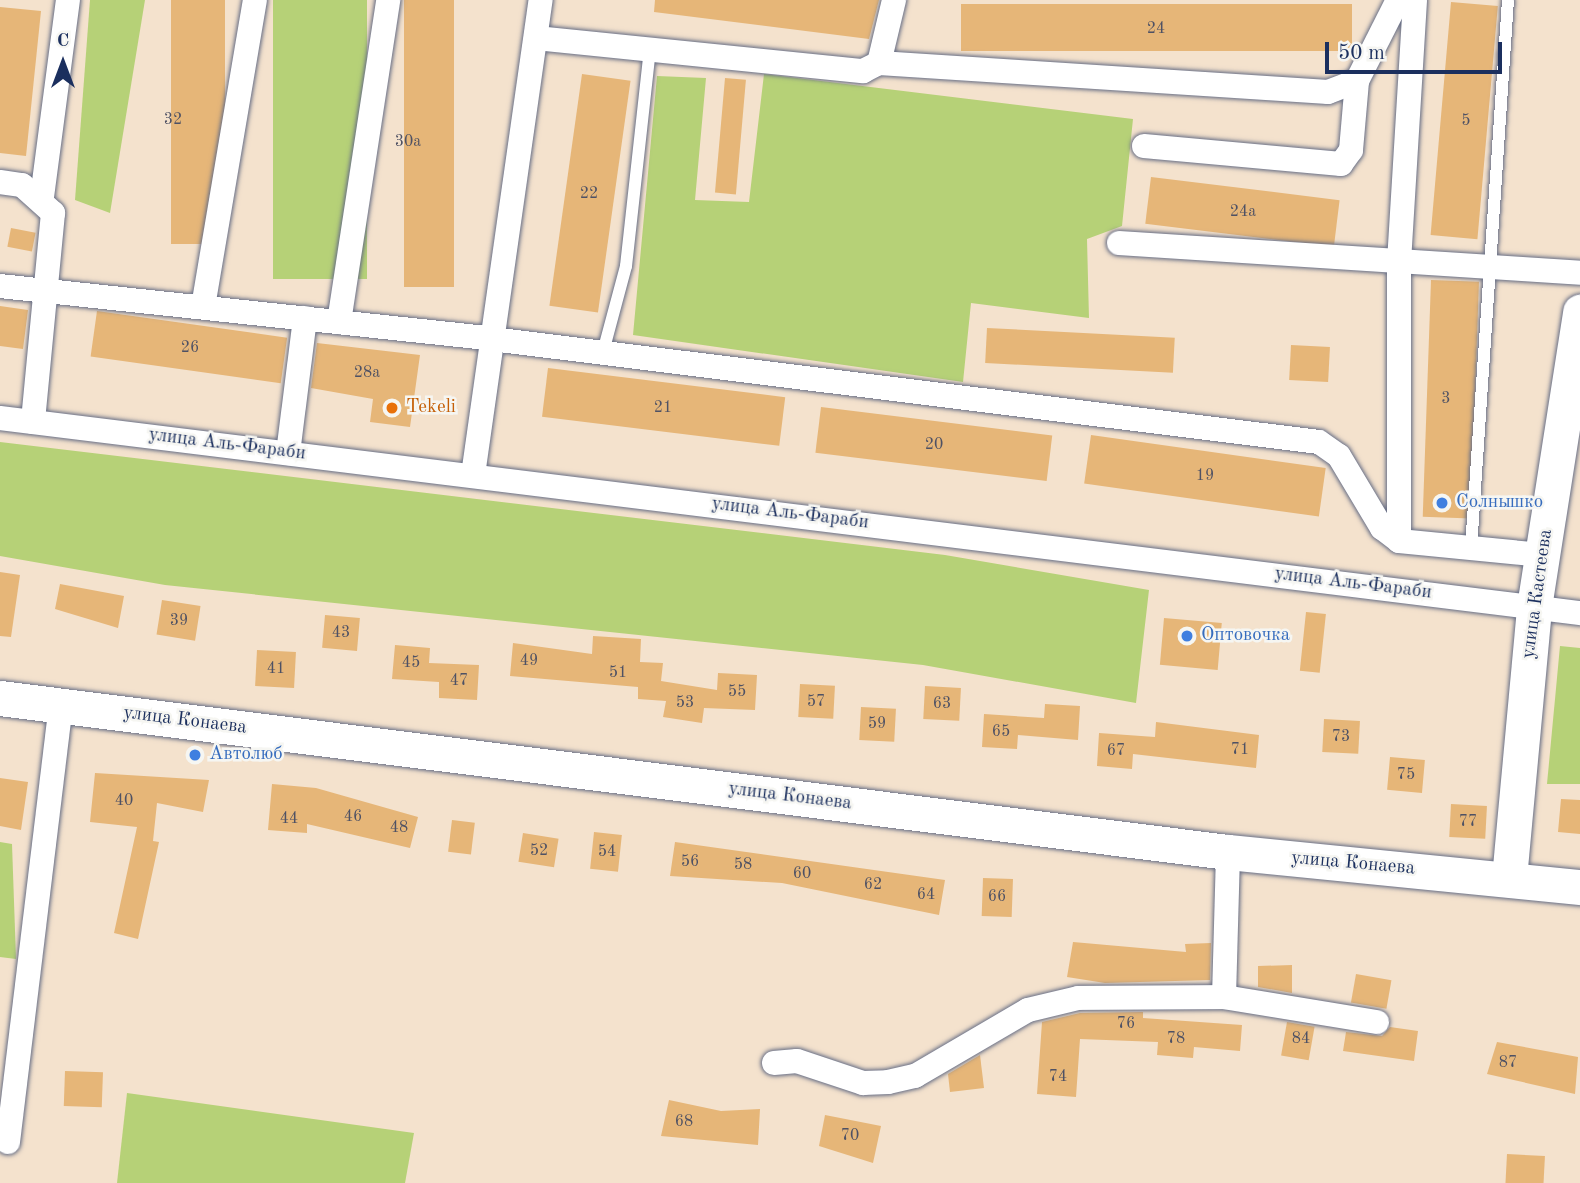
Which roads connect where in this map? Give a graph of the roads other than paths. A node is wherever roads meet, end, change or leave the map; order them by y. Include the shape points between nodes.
1 (68, 0) edge
2 (255, 0) edge
3 (387, 0) edge
4 (541, 0) edge
5 (894, 0) edge
6 (1398, 0) edge
7 (1415, 0) edge
8 (1508, 0) edge
9 (536, 38) junction
10 (650, 49) junction
11 (879, 63) junction
12 (1357, 81) junction
13 (1144, 146) dead end
14 (0, 182) edge
15 (42, 197) junction
16 (1119, 243) dead end
17 (1399, 262) junction
18 (1492, 268) junction
19 (1580, 273) edge
20 (0, 286) edge
21 (47, 291) junction
22 (203, 307) junction
23 (1580, 312) edge
24 (305, 318) junction
25 (339, 322) junction
26 (492, 338) junction
27 (603, 352) junction
28 (1577, 360) edge
29 (0, 418) edge
30 (33, 422) junction
31 (288, 453) junction
32 (473, 475) junction
33 (1399, 541) junction
34 (1471, 548) junction
35 (1542, 555) junction
36 (1534, 607) junction
37 (1580, 613) edge
38 (0, 698) edge
39 (61, 706) junction
40 (1228, 852) junction
41 (1509, 878) junction
42 (1580, 887) edge
43 (1224, 997) junction
44 (1377, 1022) dead end
45 (774, 1063) dead end
46 (8, 1142) dead end

1 - 15 street
2 - 22 street
3 - 25 street
4 - 9 street
5 - 11 street
6 - 12 street
7 - 17 street
8 - 18 lane
9 - 10 street
9 - 26 street
10 - 11 street via 863,71
10 - 27 lane via 626,266
11 - 12 street via 1328,92
12 - 13 street via 1351,150 1341,164
14 - 15 street
15 - 21 street via 52,213
16 - 17 street
17 - 18 street
17 - 33 street
18 - 19 street
18 - 34 lane
20 - 21 street
21 - 22 street
21 - 30 street
22 - 24 street
23 - 28 main road, улица Кастеева
24 - 25 street
24 - 31 street
25 - 26 street
26 - 27 street
26 - 32 street
27 - 33 street via 1319,442 1339,456 1382,528
28 - 35 main road, улица Кастеева
29 - 30 street, улица Аль-Фараби
30 - 31 street, улица Аль-Фараби
31 - 32 street, улица Аль-Фараби
32 - 36 street, улица Аль-Фараби
33 - 34 street
34 - 35 street
35 - 36 main road, улица Кастеева
36 - 37 street, улица Аль-Фараби
36 - 41 main road, улица Кастеева
38 - 39 main road, улица Конаева
39 - 40 main road, улица Конаева
39 - 46 street
40 - 41 main road, улица Конаева
40 - 43 street
41 - 42 main road, улица Конаева
43 - 44 street
43 - 45 street via 1078,998 1041,1007 984,1031 915,1076 887,1082 863,1083 797,1061

